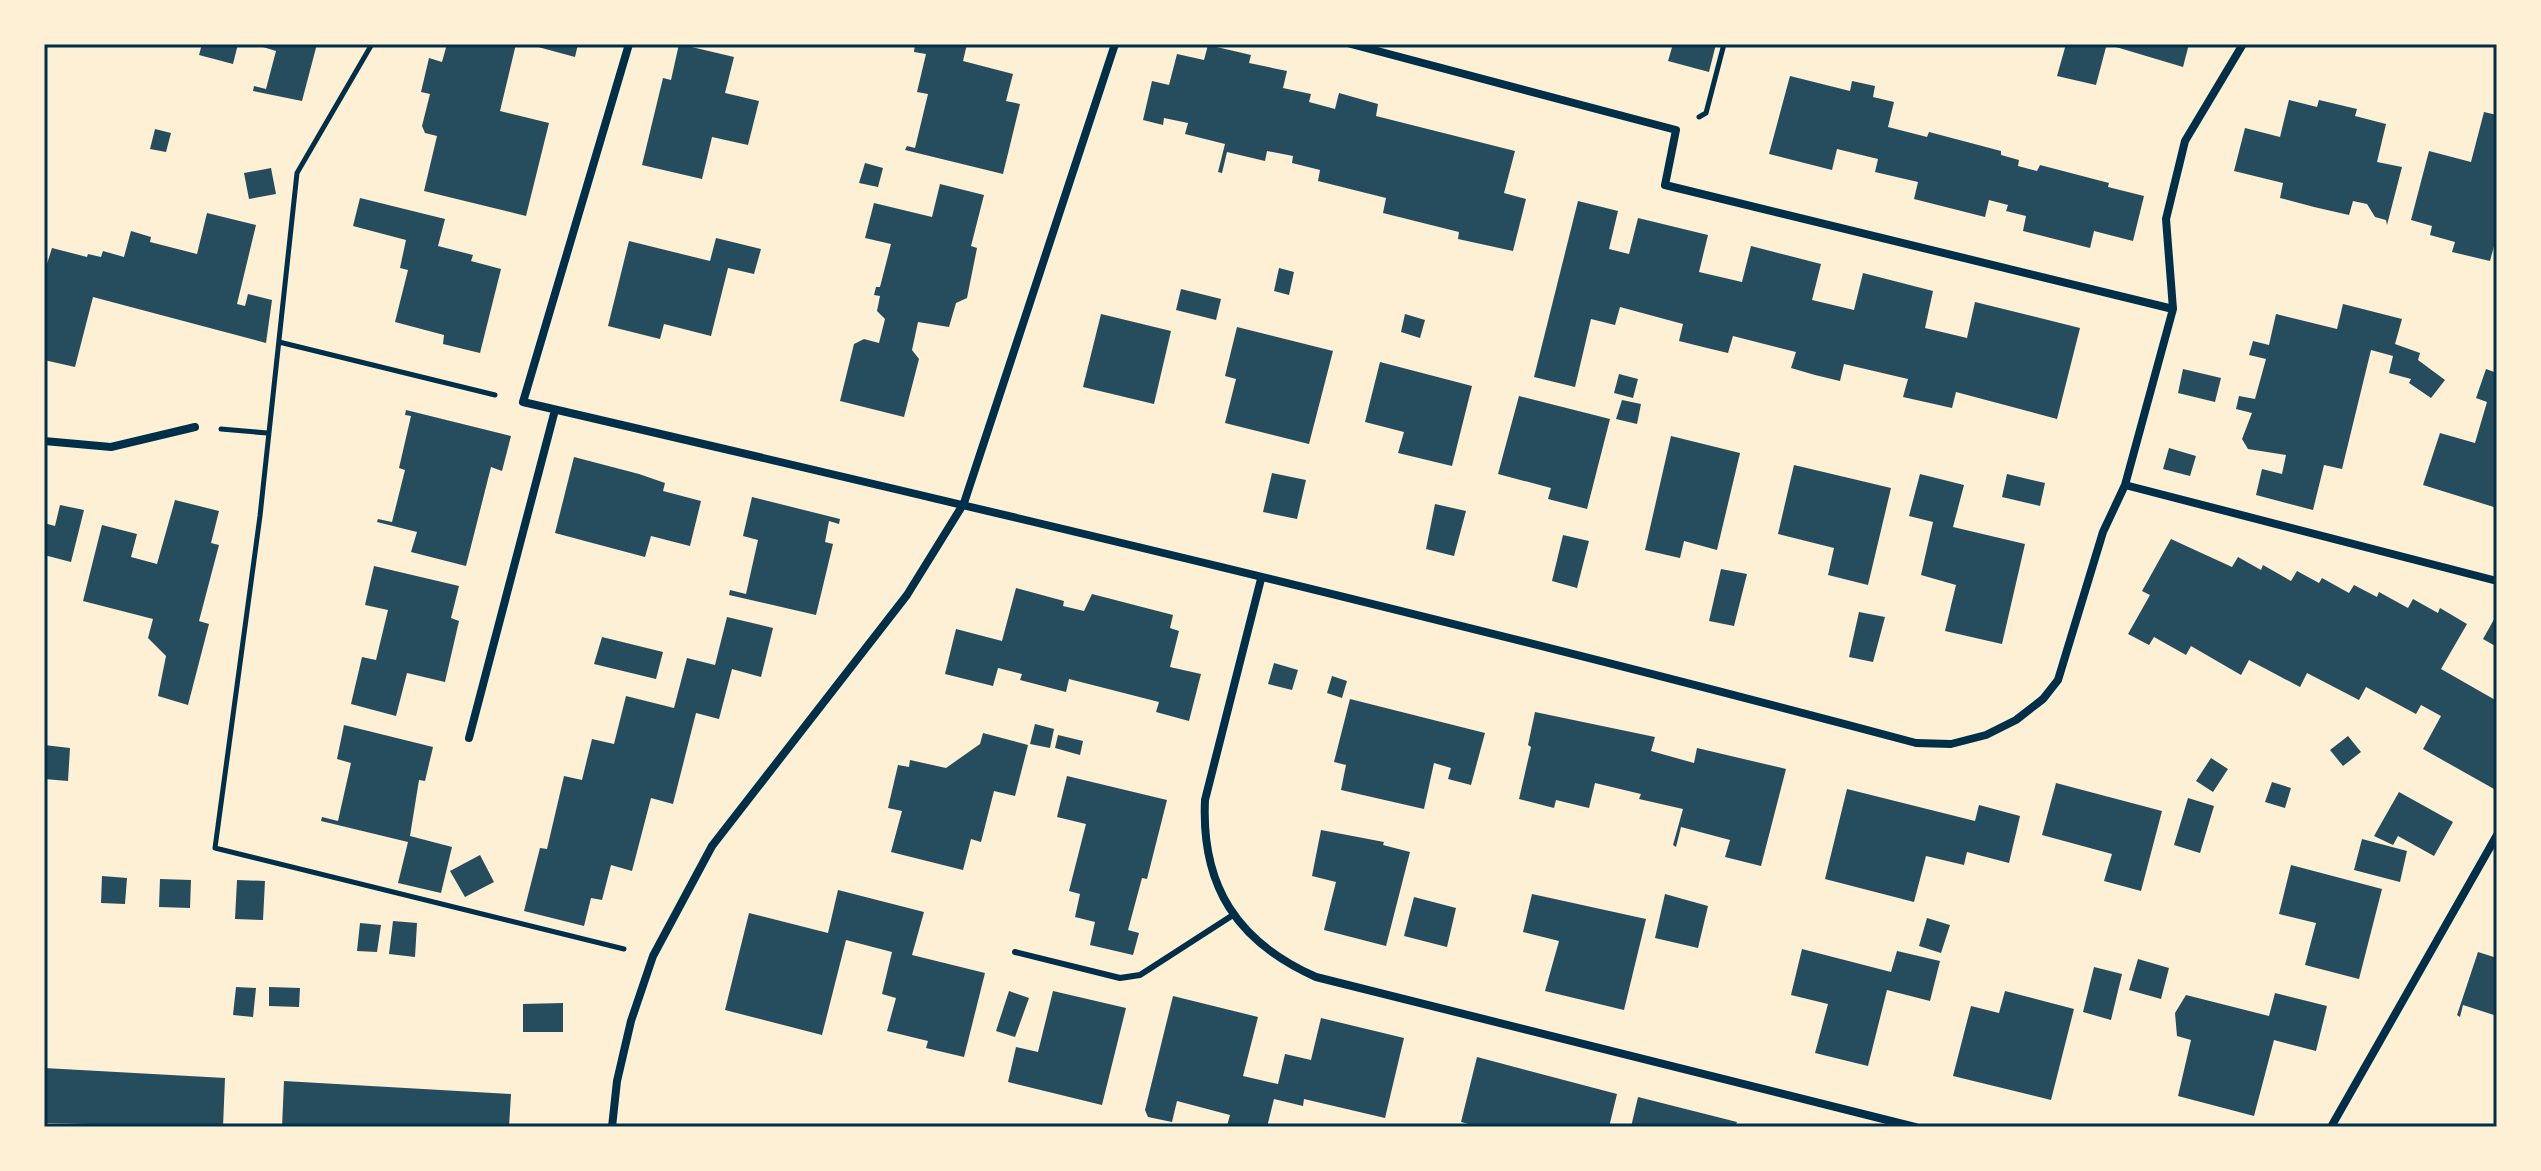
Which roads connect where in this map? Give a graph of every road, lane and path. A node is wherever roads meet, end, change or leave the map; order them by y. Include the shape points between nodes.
1 (372, 44) edge
2 (629, 44) edge
3 (1115, 44) edge
4 (1351, 44) edge
5 (1724, 44) edge
6 (2243, 44) edge
7 (1676, 130) junction
8 (2173, 309) junction
9 (279, 342) junction
10 (523, 402) junction
11 (555, 410) junction
12 (195, 427) joint
13 (267, 433) junction
14 (44, 441) edge
15 (2125, 485) junction
16 (964, 503) junction
17 (1261, 579) junction
18 (2497, 581) edge
19 (469, 738) dead end
20 (2497, 835) edge
21 (1233, 915) junction
22 (1015, 952) dead end
23 (653, 956) junction
24 (612, 1127) edge
25 (1915, 1127) edge
26 (2331, 1127) edge

1 - 9 path via 297,173
2 - 10 street
3 - 16 street
4 - 7 street
5 - 7 path via 1706,113
6 - 8 street via 2185,141 2166,219
7 - 8 street via 1665,185
8 - 15 street
9 - 10 path
9 - 13 path
10 - 11 street
11 - 16 street
11 - 19 street
12 - 13 path
12 - 14 street via 111,447
13 - 23 path via 215,848
15 - 17 street via 2103,532 2058,680 2016,720 1951,744 1916,743 1579,654
15 - 18 street
16 - 17 street
16 - 23 street via 907,595 712,846
17 - 21 street via 1205,800 1208,860
20 - 26 street
21 - 22 lane via 1140,975 1120,978
21 - 25 street via 1269,953 1316,977
23 - 24 street via 631,1021

